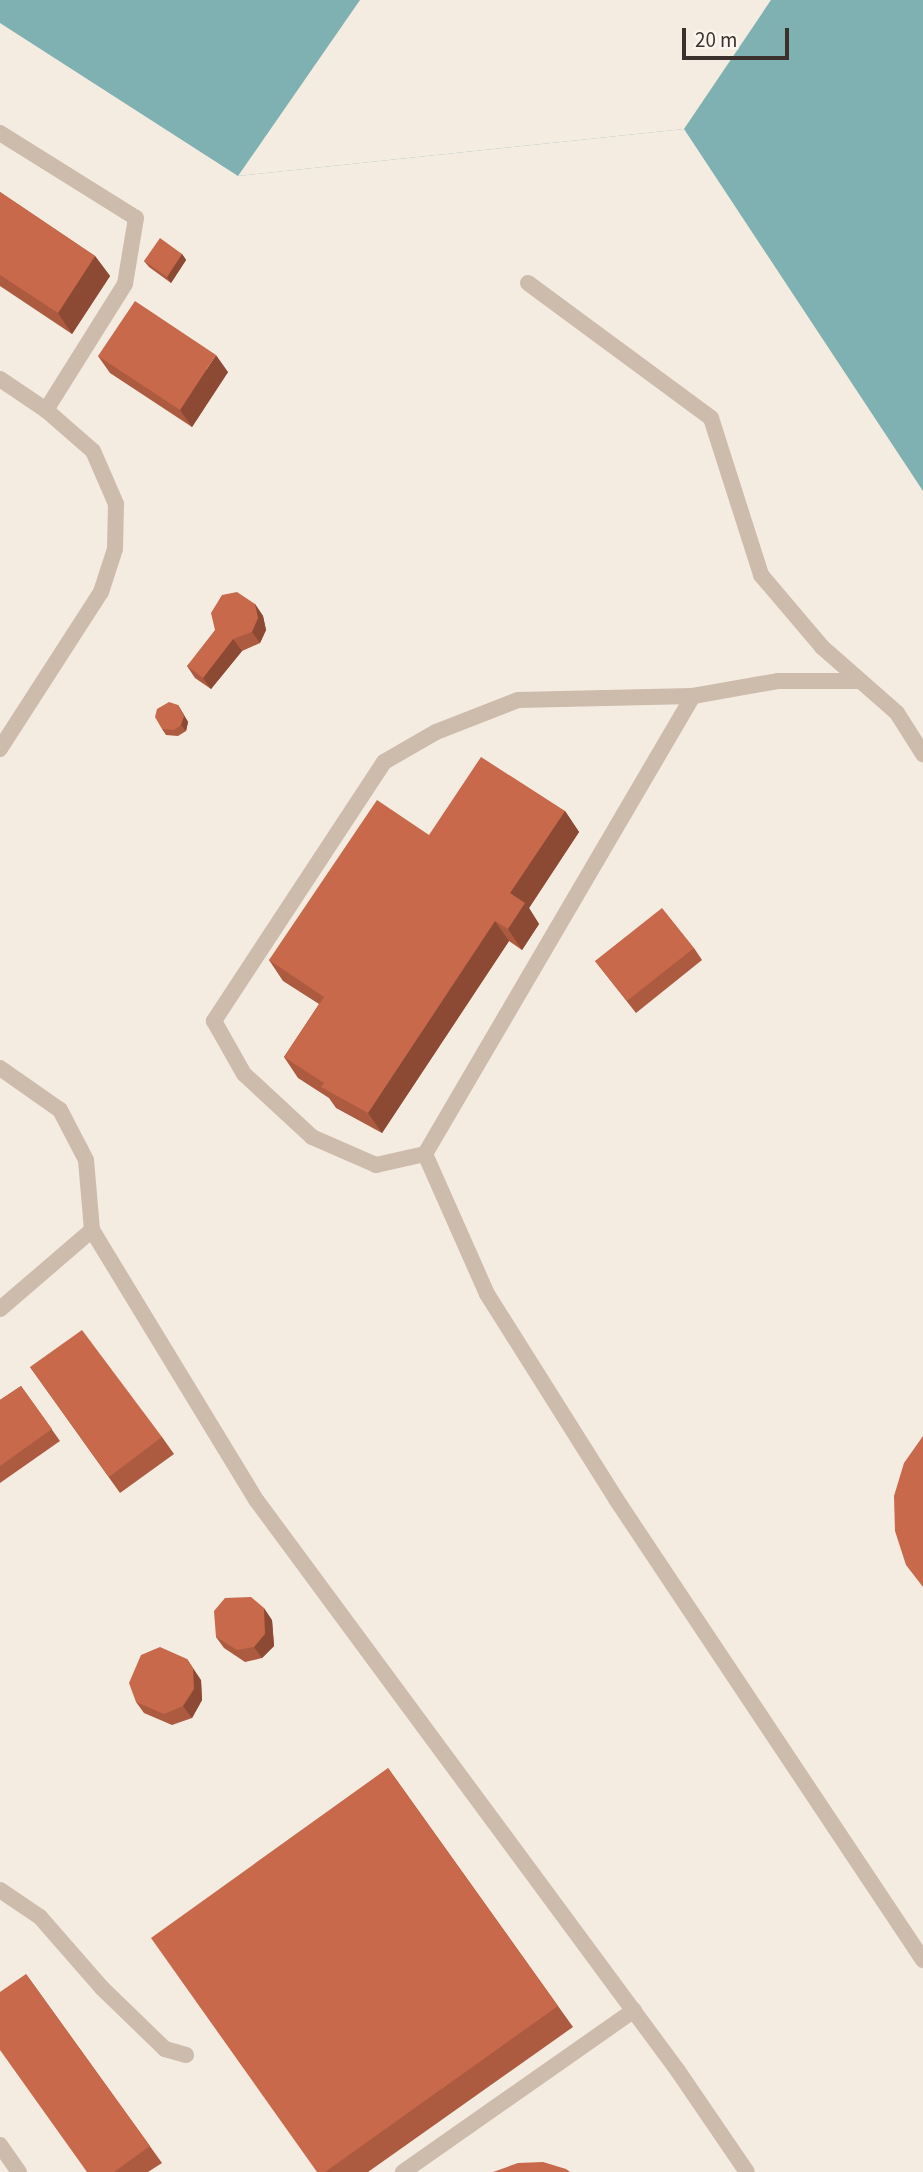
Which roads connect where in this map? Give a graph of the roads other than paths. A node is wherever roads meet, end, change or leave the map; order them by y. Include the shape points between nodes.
1 (0, 133) edge
2 (528, 284) dead end
3 (0, 379) edge
4 (46, 410) junction
5 (860, 681) junction
6 (693, 696) junction
7 (0, 749) edge
8 (923, 754) edge
9 (0, 1068) edge
10 (425, 1154) junction
11 (92, 1230) junction
12 (0, 1309) edge
13 (0, 1890) edge
14 (923, 1960) edge
15 (634, 2010) junction
16 (186, 2054) dead end
17 (0, 2145) edge
18 (19, 2172) edge
19 (403, 2172) edge
20 (747, 2172) edge

1 - 4 lane via 136,218 125,284
2 - 5 lane via 711,418 761,575 822,648
3 - 4 lane
4 - 7 lane via 93,451 116,504 115,549 101,592
5 - 6 lane via 778,681
5 - 8 lane via 897,713
6 - 10 lane
6 - 10 lane via 518,700 436,732 384,762 214,1021 244,1074 312,1137 376,1165
9 - 11 lane via 60,1110 86,1160
10 - 14 lane via 487,1294 616,1499
11 - 12 lane
11 - 15 lane via 257,1502
13 - 16 lane via 40,1917 102,1989 165,2049
15 - 19 lane
15 - 20 lane
17 - 18 lane

